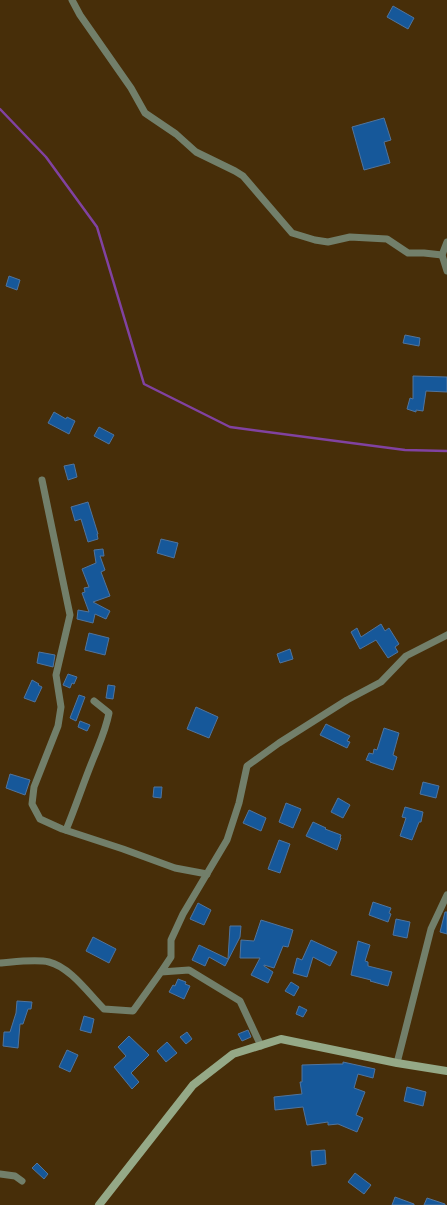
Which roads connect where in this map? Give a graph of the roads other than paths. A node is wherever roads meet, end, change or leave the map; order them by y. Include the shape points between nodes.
1 (72, 0) edge
2 (447, 242) edge
3 (442, 255) junction
4 (447, 271) edge
5 (42, 480) dead end
6 (447, 635) edge
7 (94, 701) dead end
8 (66, 830) junction
9 (208, 874) junction
10 (447, 895) edge
11 (0, 963) edge
12 (160, 972) junction
13 (261, 1046) junction
14 (398, 1063) junction
15 (447, 1071) edge
16 (0, 1174) edge
17 (22, 1181) dead end
18 (99, 1205) edge

1 - 3 street via 145,113 176,134 196,152 243,176 292,233 328,242 350,237 387,240 408,253
2 - 3 street
3 - 4 street
5 - 8 street via 70,615 56,675 61,707 58,726 34,787 32,804 40,819
6 - 9 street via 406,656 381,682 347,700 247,766 227,840
7 - 8 street via 109,713 106,728
8 - 9 street via 175,868
9 - 12 street via 183,914 171,940 171,957
10 - 14 street via 431,929
11 - 12 street via 49,962 65,969 104,1009 133,1011
12 - 13 street via 189,970 240,1001
13 - 14 street via 281,1039
13 - 18 street via 233,1054 193,1085
14 - 15 street
16 - 17 street via 15,1176

